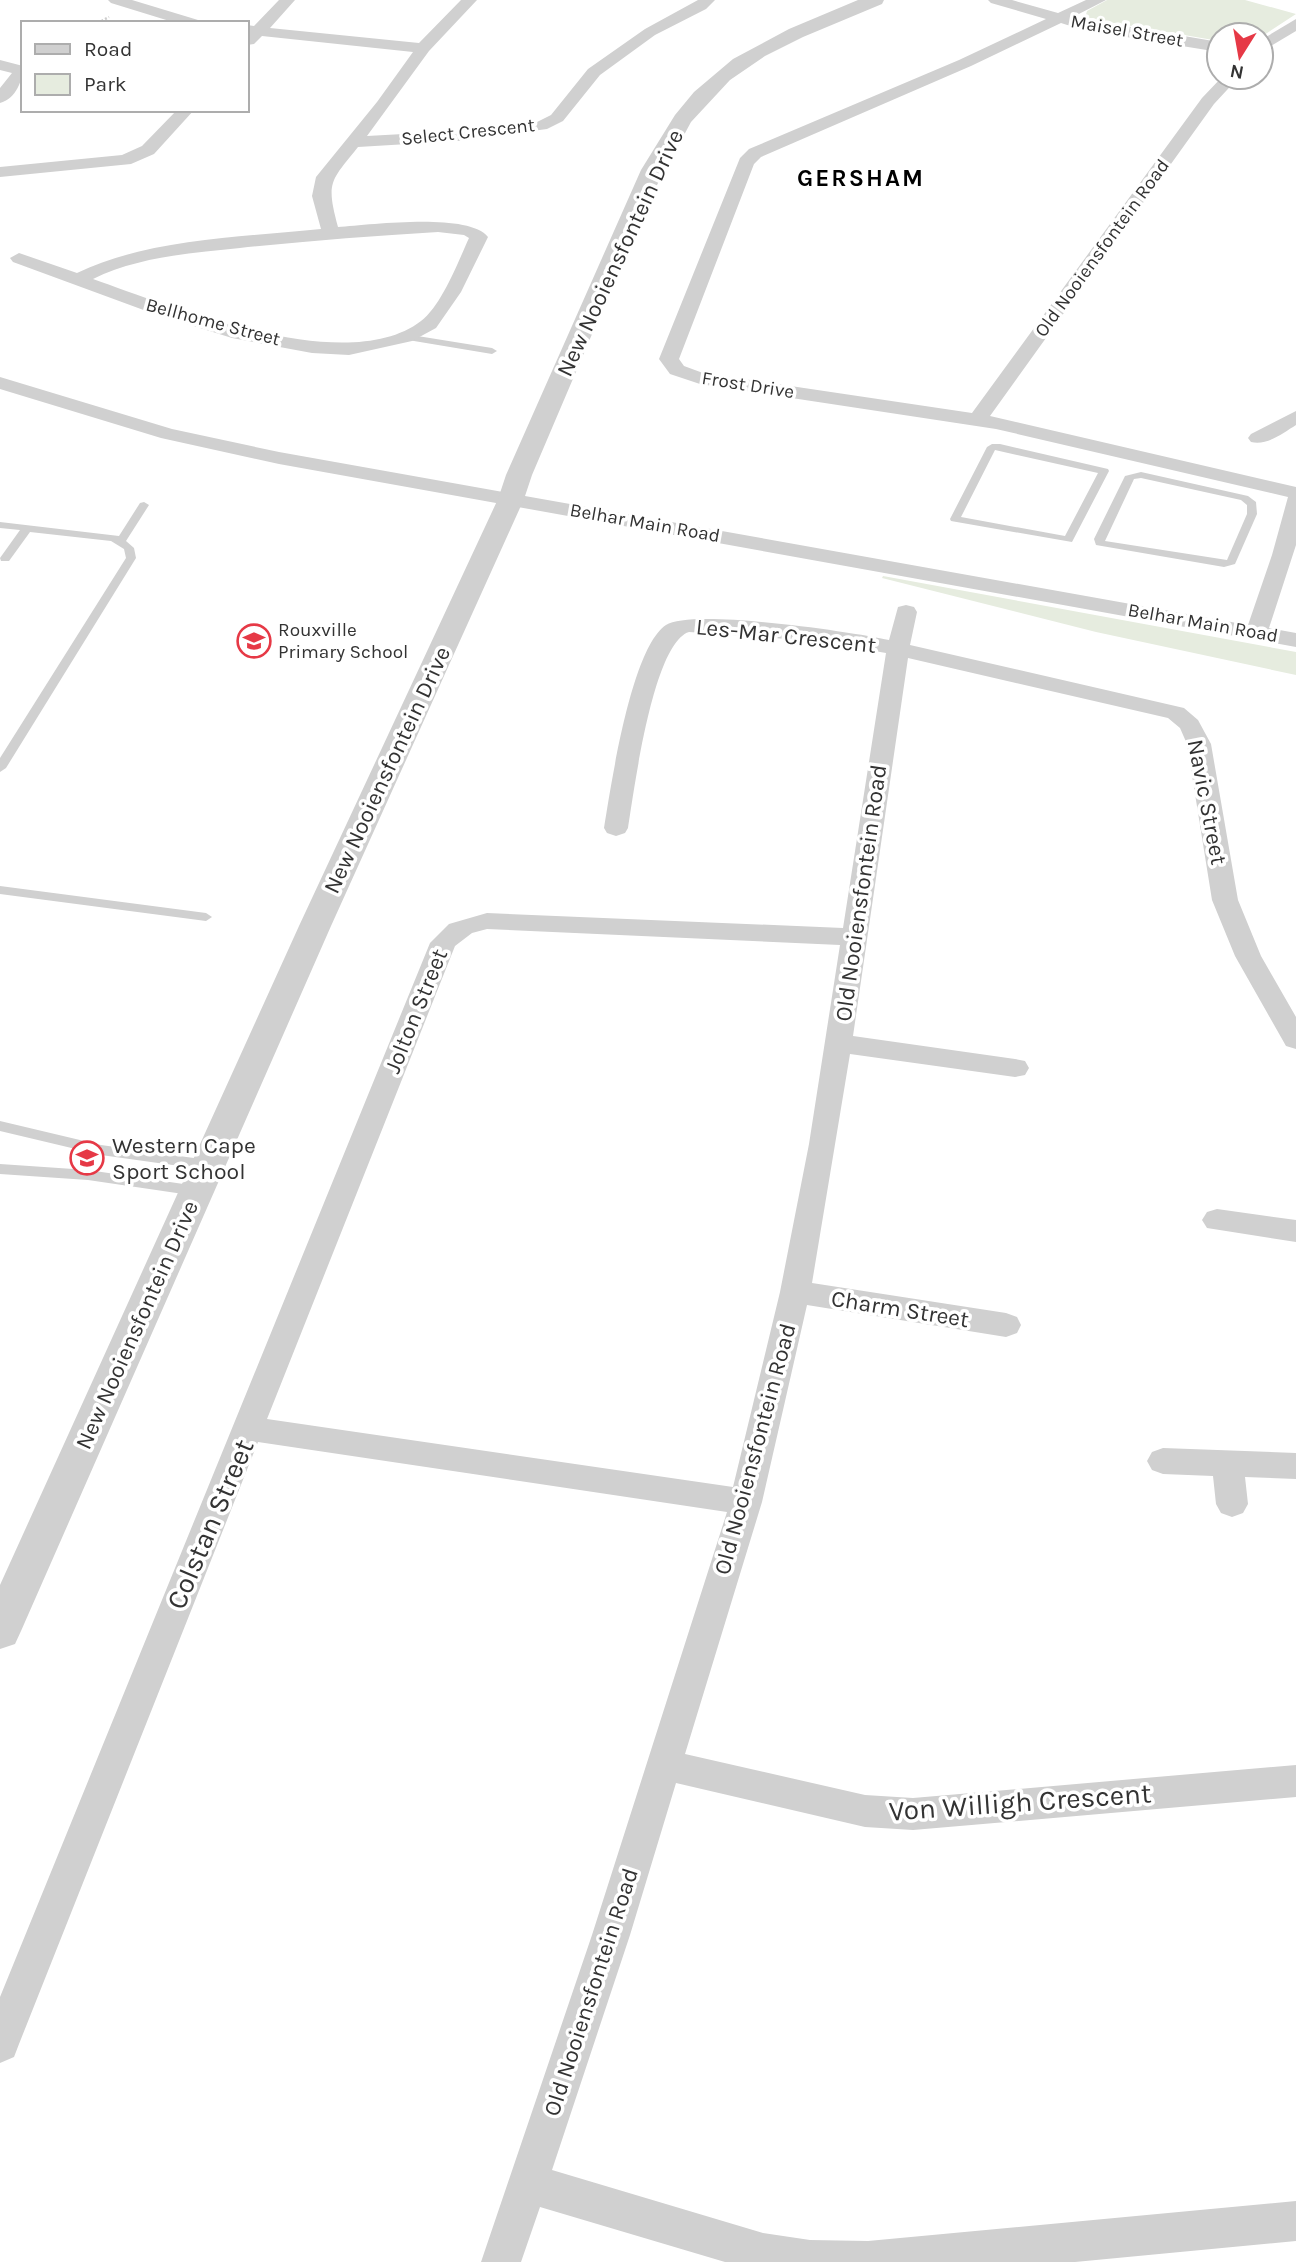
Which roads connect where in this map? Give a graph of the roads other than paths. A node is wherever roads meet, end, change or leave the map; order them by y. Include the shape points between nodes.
1 (116, 0) edge
2 (287, 0) edge
3 (468, 0) edge
4 (707, 0) edge
5 (875, 0) edge
6 (996, 0) edge
7 (1098, 0) edge
8 (1058, 19) junction
9 (186, 21) edge
10 (1296, 24) edge
11 (250, 35) edge
12 (1275, 38) edge
13 (1205, 45) edge
14 (423, 48) junction
15 (1275, 49) edge
16 (1285, 50) dead end
17 (0, 65) edge
18 (1219, 91) edge
19 (0, 98) edge
20 (184, 112) edge
21 (353, 142) junction
22 (0, 172) edge
23 (331, 233) junction
24 (19, 258) dead end
25 (78, 280) junction
26 (405, 337) junction
27 (492, 351) dead end
28 (0, 383) edge
29 (1296, 417) edge
30 (977, 421) junction
31 (1258, 438) dead end
32 (1063, 439) junction
33 (1049, 457) junction
34 (1157, 469) junction
35 (1296, 493) edge
36 (511, 499) junction
37 (1296, 501) edge
38 (144, 505) dead end
39 (0, 525) edge
40 (27, 528) junction
41 (121, 541) junction
42 (5, 559) dead end
43 (906, 612) dead end
44 (1256, 633) junction
45 (1296, 640) edge
46 (898, 648) junction
47 (0, 768) edge
48 (616, 828) dead end
49 (0, 890) edge
50 (206, 917) dead end
51 (854, 937) junction
52 (1296, 1040) edge
53 (839, 1043) junction
54 (1015, 1068) dead end
55 (0, 1126) edge
56 (0, 1169) edge
57 (203, 1178) junction
58 (1217, 1220) dead end
59 (1296, 1231) edge
60 (795, 1292) junction
61 (1006, 1325) dead end
62 (246, 1428) junction
63 (1163, 1461) dead end
64 (1227, 1463) junction
65 (1296, 1466) edge
66 (746, 1502) junction
67 (1233, 1504) dead end
68 (0, 1631) edge
69 (665, 1765) junction
70 (1296, 1781) edge
71 (0, 2044) edge
72 (527, 2183) junction
73 (1296, 2221) edge
74 (501, 2262) edge

1 - 9 street
2 - 11 street
3 - 14 street
4 - 21 street, Select Crescent via 650,32 594,72 556,118 541,126
5 - 36 street, New Nooiensfontein Drive via 753,56 723,76 673,130
6 - 8 street, Maisel Street
7 - 8 street, Frost Drive
8 - 13 street, Maisel Street
8 - 30 street, Frost Drive via 755,153 746,162 669,353 668,359 677,369 701,379
10 - 12 street
11 - 14 street
14 - 21 street
15 - 16 street
17 - 19 street via 21,73
18 - 30 street, Old Nooiensfontein Road
20 - 22 street via 148,150 125,160
21 - 23 street via 322,183
23 - 25 street, Bellhome Street via 170,251 106,266
23 - 26 street, Bellhome Street via 457,227 479,237 438,315 419,332
24 - 25 street, Bellhome Street
25 - 26 street, Bellhome Street via 239,334 312,347 349,349
26 - 27 lane
28 - 36 street, Belhar Main Road via 168,434
29 - 31 street
30 - 32 street, Frost Drive
32 - 33 lane
32 - 34 street, Frost Drive
33 - 33 lane via 992,447 955,519 1068,540 1104,471
34 - 34 lane via 1130,476 1100,543 1231,562 1252,504
34 - 35 street, Frost Drive
36 - 44 street, Belhar Main Road
36 - 57 street, New Nooiensfontein Drive
37 - 44 street
38 - 41 lane
39 - 40 lane
40 - 41 lane
40 - 42 lane
41 - 47 lane via 131,552 130,564
43 - 46 street, Old Nooiensfontein Road
44 - 45 street, Belhar Main Road
46 - 48 street, Les-Mar Crescent via 816,634 709,625 675,629 659,650 631,732
46 - 51 street, Old Nooiensfontein Road
46 - 52 street, Navic Street via 1155,707 1177,713 1190,725 1199,744 1225,900 1248,956
49 - 50 lane
51 - 53 street, Old Nooiensfontein Road
51 - 62 street, Jolton Street via 487,921 465,924 451,932
53 - 54 street
53 - 60 street, Old Nooiensfontein Road
55 - 57 lane
56 - 57 lane
57 - 68 street, New Nooiensfontein Drive
58 - 59 street
60 - 61 street, Charm Street
60 - 66 street, Old Nooiensfontein Road
62 - 66 street, Colstan Street
62 - 71 street, Colstan Street
63 - 64 street
64 - 65 street
64 - 67 street
66 - 69 street, Old Nooiensfontein Road
69 - 70 street, Von Willigh Crescent via 865,1811 912,1814
69 - 72 street, Old Nooiensfontein Road
72 - 73 street via 763,2253 810,2260 868,2261
72 - 74 street, Old Nooiensfontein Road

